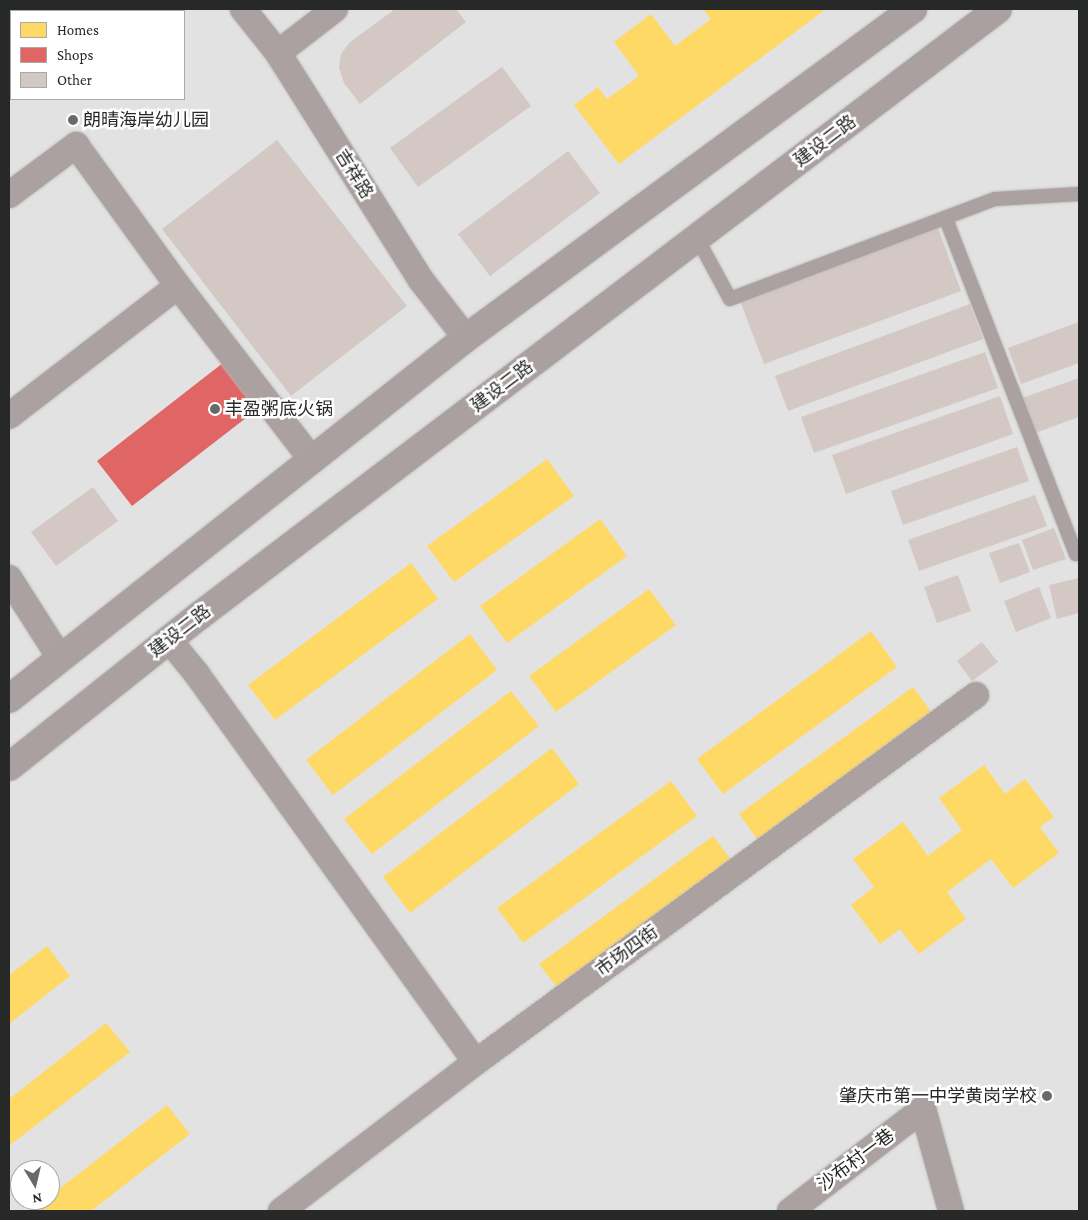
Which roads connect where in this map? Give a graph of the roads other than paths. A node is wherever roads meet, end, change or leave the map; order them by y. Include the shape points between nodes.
1 (243, 9) edge
2 (335, 9) edge
3 (913, 9) edge
4 (998, 9) edge
5 (278, 53) junction
6 (1079, 194) edge
7 (9, 195) edge
8 (946, 218) junction
9 (697, 238) junction
10 (178, 286) junction
11 (466, 338) junction
12 (9, 416) edge
13 (312, 460) junction
14 (1079, 552) edge
15 (9, 578) edge
16 (169, 640) junction
17 (60, 658) junction
18 (976, 695) dead end
19 (9, 699) edge
20 (9, 766) edge
21 (476, 1062) junction
22 (281, 1211) edge
23 (790, 1211) edge
24 (950, 1211) edge

1 - 5 street, 吉祥路
2 - 5 street
3 - 11 main road
4 - 9 main road, 建设二路
5 - 11 street, 吉祥路 via 421,280
6 - 8 lane via 995,199
7 - 10 street via 76,145
8 - 9 lane via 730,299
8 - 14 lane via 1076,554
9 - 16 main road, 建设二路
10 - 12 street
10 - 13 street
11 - 13 main road
13 - 17 main road
15 - 17 street
16 - 20 main road, 建设二路
16 - 21 street
17 - 19 main road
18 - 21 street, 市场四街
21 - 22 street, 市场四街
23 - 24 street, 沙布村一巷 via 923,1109

